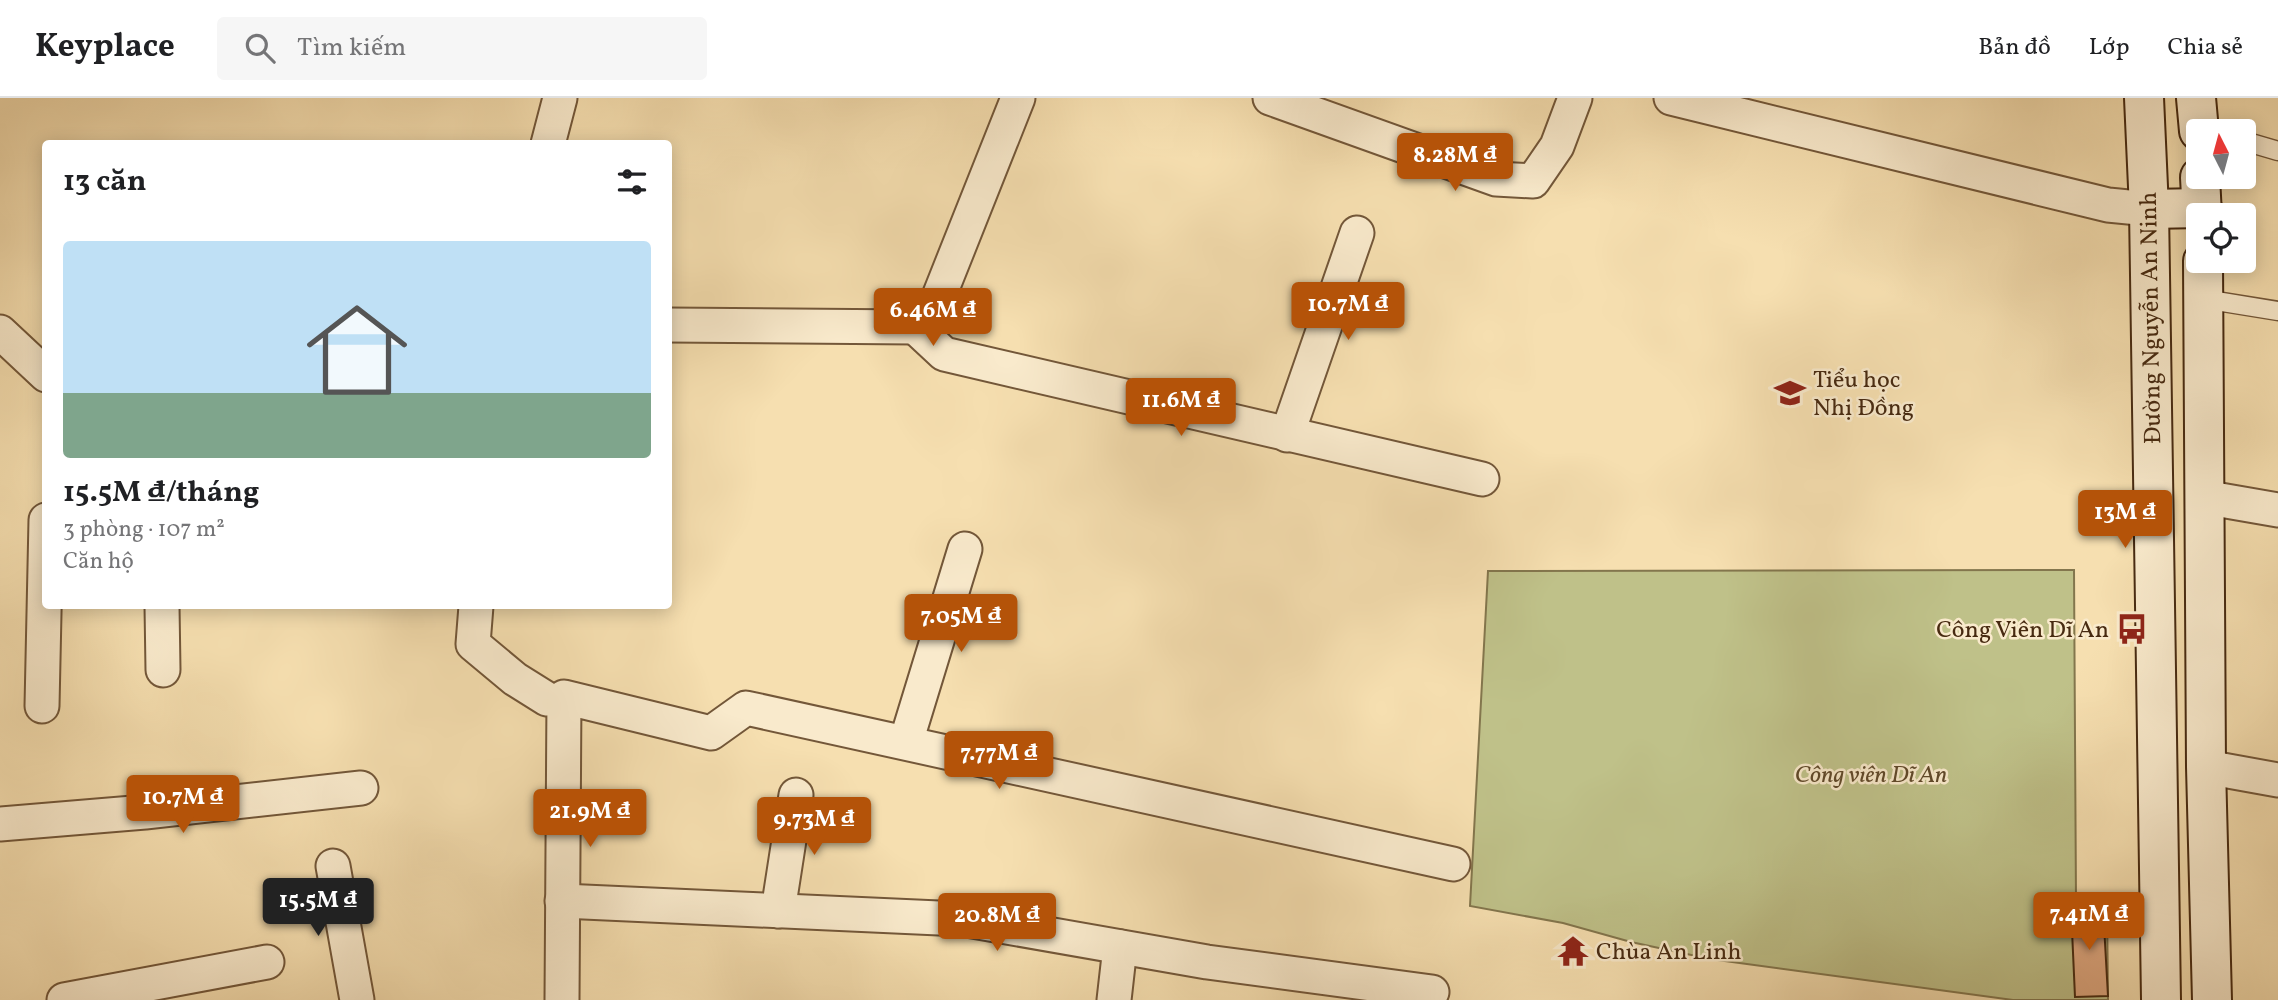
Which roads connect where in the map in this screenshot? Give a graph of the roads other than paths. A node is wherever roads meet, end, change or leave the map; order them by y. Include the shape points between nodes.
1 (560, 98) edge
2 (1018, 98) edge
3 (1270, 98) edge
4 (1575, 98) edge
5 (1671, 98) edge
6 (2144, 98) edge
7 (549, 140) edge
8 (2256, 145) edge
9 (2278, 151) edge
10 (2201, 200) edge
11 (2149, 209) junction
12 (1357, 233) dead end
13 (2203, 273) edge
14 (2204, 299) junction
15 (2278, 311) edge
16 (672, 325) edge
17 (915, 327) junction
18 (0, 332) edge
19 (42, 371) edge
20 (1287, 435) junction
21 (1482, 479) dead end
22 (2203, 498) junction
23 (2278, 510) edge
24 (965, 549) dead end
25 (44, 609) edge
26 (162, 609) edge
27 (476, 609) edge
28 (163, 670) dead end
29 (547, 699) dead end
30 (42, 706) dead end
31 (906, 742) junction
32 (2206, 767) junction
33 (2278, 780) edge
34 (361, 788) dead end
35 (796, 795) dead end
36 (0, 824) edge
37 (1454, 864) dead end
38 (333, 866) dead end
39 (562, 901) junction
40 (778, 911) junction
41 (1120, 947) junction
42 (267, 962) dead end
43 (1432, 992) dead end
44 (64, 1000) edge
45 (357, 1000) edge
46 (562, 1000) edge
47 (1114, 1000) edge
48 (2161, 1000) edge
49 (2212, 1000) edge

1 - 7 street
2 - 17 street via 934,309
3 - 4 street via 1496,178 1533,181 1557,146
5 - 11 street via 2108,205
6 - 11 main road, Đường Nguyễn An Ninh
8 - 9 lane
10 - 11 main road
11 - 48 main road, Đường Nguyễn An Ninh
12 - 20 street
13 - 14 main road, Đường Nguyễn An Ninh
14 - 15 lane
14 - 22 main road, Đường Nguyễn An Ninh
16 - 17 street
17 - 20 street via 944,354
18 - 19 street
20 - 21 street
22 - 23 street
22 - 32 main road, Đường Nguyễn An Ninh
24 - 31 street
25 - 30 street
26 - 28 street
27 - 29 street via 473,644
31 - 37 street
31 - 39 street via 746,708 711,733 564,697
32 - 33 street
32 - 49 main road, Đường Nguyễn An Ninh
34 - 36 street
35 - 40 street
38 - 45 street
39 - 40 street
39 - 46 street
40 - 41 street via 961,919
41 - 43 street
41 - 47 street
42 - 44 street

